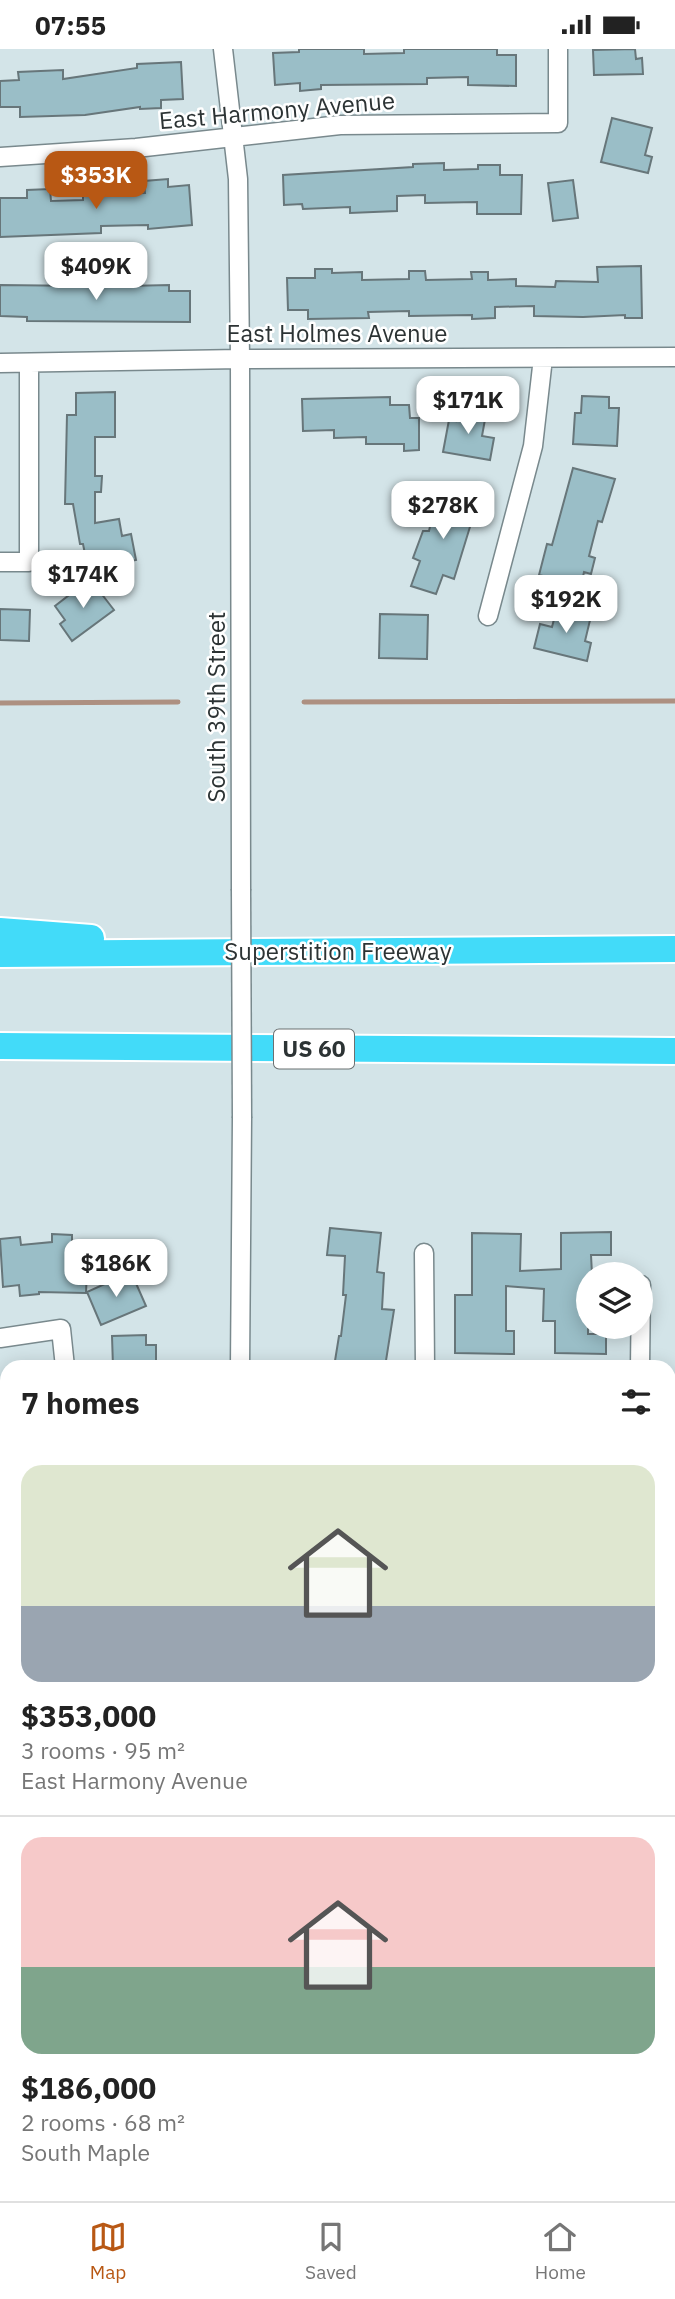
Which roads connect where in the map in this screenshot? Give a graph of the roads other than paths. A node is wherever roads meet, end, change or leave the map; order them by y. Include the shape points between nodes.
1 (223, 49) edge
2 (558, 49) edge
3 (234, 138) junction
4 (0, 157) edge
5 (675, 357) edge
6 (543, 358) junction
7 (240, 359) junction
8 (0, 363) edge
9 (29, 363) junction
10 (0, 562) edge
11 (488, 616) dead end
12 (0, 931) edge
13 (675, 949) edge
14 (285, 952) junction
15 (0, 954) edge
16 (0, 1046) edge
17 (674, 1051) edge
18 (424, 1253) dead end
19 (0, 1338) edge
20 (640, 1339) edge
21 (64, 1360) edge
22 (240, 1360) edge
23 (425, 1360) edge
24 (640, 1360) edge

1 - 3 street, South 39th Street
2 - 3 street, East Harmony Avenue via 558,123 378,123
3 - 4 street, East Harmony Avenue
3 - 7 street, South 39th Street
5 - 6 street, East Holmes Avenue
6 - 7 street, East Holmes Avenue
6 - 11 street via 533,446
7 - 9 street, East Holmes Avenue
7 - 22 street, South 39th Street, bridge
8 - 9 street, East Holmes Avenue
9 - 10 street via 29,562
12 - 14 highway
13 - 14 highway, Superstition Freeway
14 - 15 highway, Superstition Freeway
16 - 17 highway, US 60
18 - 23 street
19 - 21 street via 61,1329
20 - 24 street

